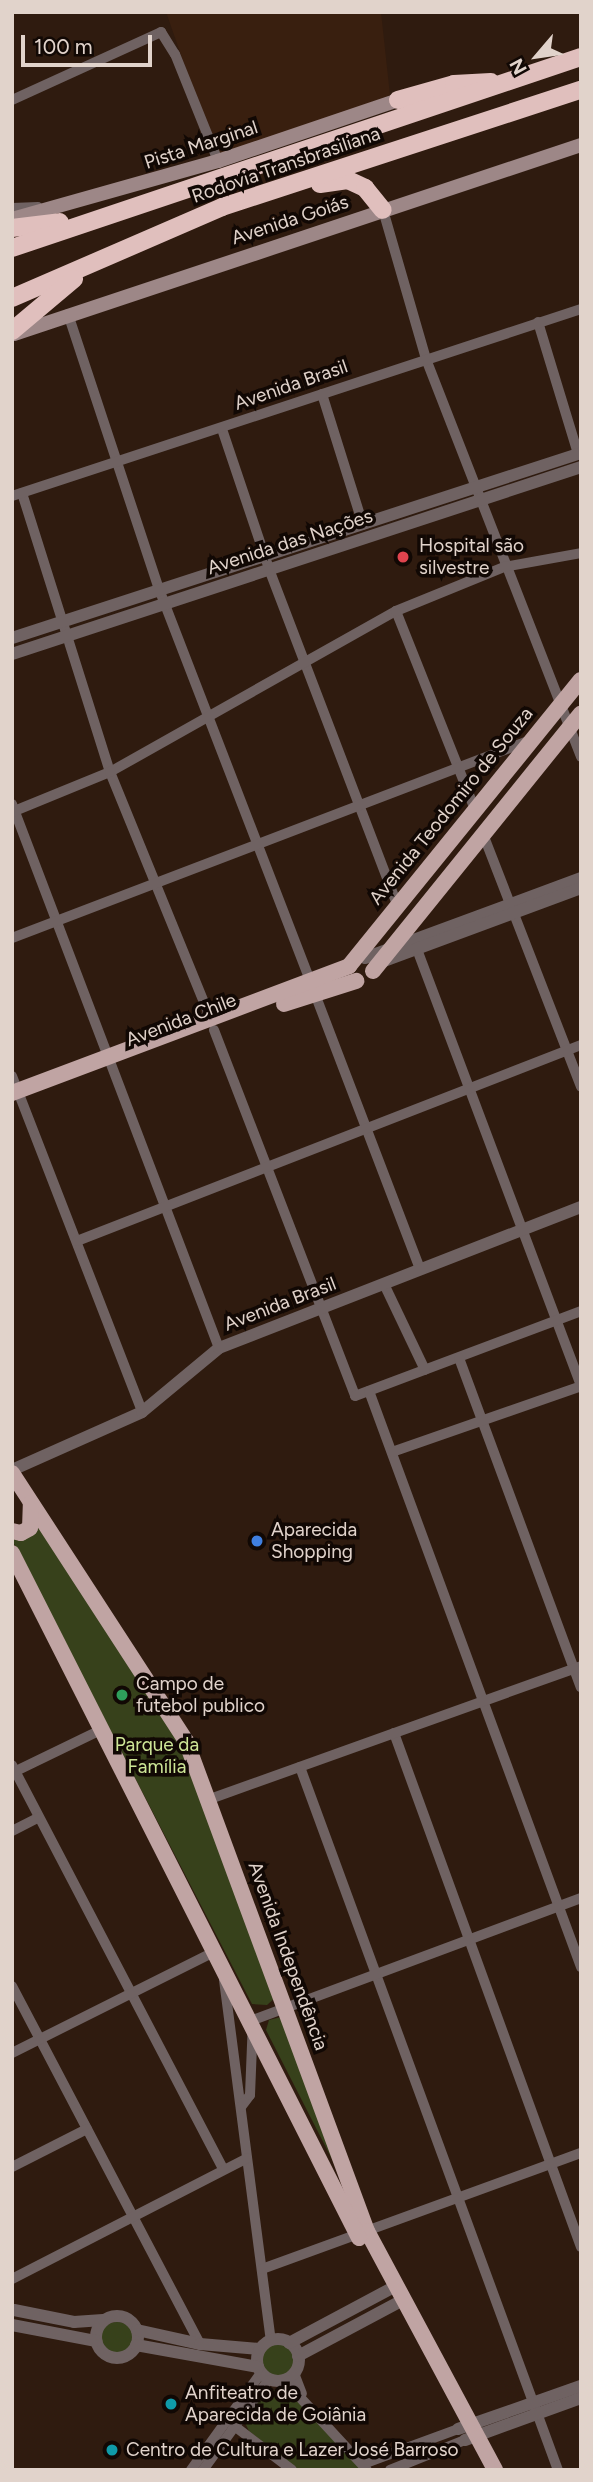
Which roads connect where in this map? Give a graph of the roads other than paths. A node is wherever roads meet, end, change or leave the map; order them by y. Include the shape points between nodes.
1 (581, 57) edge
2 (512, 81) junction
3 (581, 90) edge
4 (12, 100) edge
5 (398, 100) joint
6 (581, 145) edge
7 (218, 162) junction
8 (67, 206) junction
9 (222, 207) junction
10 (12, 208) edge
11 (122, 210) junction
12 (383, 210) junction
13 (12, 219) edge
14 (12, 228) edge
15 (12, 248) edge
16 (105, 257) junction
17 (13, 297) edge
18 (581, 309) edge
19 (68, 314) junction
20 (538, 322) junction
21 (12, 333) edge
22 (426, 359) junction
23 (322, 394) junction
24 (222, 429) junction
25 (580, 458) edge
26 (120, 463) junction
27 (477, 493) junction
28 (17, 494) edge
29 (363, 525) junction
30 (581, 553) edge
31 (264, 556) junction
32 (504, 567) junction
33 (269, 569) junction
34 (159, 589) junction
35 (164, 603) junction
36 (396, 611) junction
37 (61, 622) junction
38 (65, 637) junction
39 (12, 638) edge
40 (12, 654) edge
41 (304, 666) junction
42 (581, 680) edge
43 (560, 705) junction
44 (581, 713) edge
45 (208, 720) junction
46 (569, 727) junction
47 (533, 739) junction
48 (581, 757) edge
49 (459, 766) junction
50 (110, 772) junction
51 (356, 805) junction
52 (13, 809) edge
53 (475, 810) junction
54 (483, 834) junction
55 (256, 846) junction
56 (581, 878) edge
57 (153, 885) junction
58 (581, 888) edge
59 (398, 906) junction
60 (514, 909) junction
61 (53, 922) junction
62 (12, 938) edge
63 (416, 946) junction
64 (393, 948) junction
65 (364, 963) junction
66 (313, 988) junction
67 (213, 1025) junction
68 (581, 1045) edge
69 (567, 1051) junction
70 (111, 1064) junction
71 (12, 1076) edge
72 (581, 1087) edge
73 (468, 1089) junction
74 (16, 1098) edge
75 (367, 1129) junction
76 (264, 1169) junction
77 (581, 1207) edge
78 (164, 1208) junction
79 (520, 1230) junction
80 (78, 1241) junction
81 (420, 1269) junction
82 (384, 1284) junction
83 (319, 1309) junction
84 (581, 1311) edge
85 (554, 1321) junction
86 (219, 1348) junction
87 (459, 1358) junction
88 (425, 1370) junction
89 (581, 1386) edge
90 (369, 1391) junction
91 (142, 1412) junction
92 (484, 1421) junction
93 (392, 1452) junction
94 (12, 1472) edge
95 (30, 1500) junction
96 (12, 1531) edge
97 (12, 1553) edge
98 (577, 1667) edge
99 (581, 1687) edge
100 (483, 1701) junction
101 (102, 1730) junction
102 (394, 1733) junction
103 (300, 1766) junction
104 (14, 1768) edge
105 (210, 1799) junction
106 (39, 1817) junction
107 (12, 1831) edge
108 (581, 1898) edge
109 (559, 1906) junction
110 (468, 1939) junction
111 (219, 1957) junction
112 (581, 1967) edge
113 (376, 1973) junction
114 (12, 1986) edge
115 (130, 1992) junction
116 (285, 2006) junction
117 (253, 2020) junction
118 (39, 2039) junction
119 (12, 2053) edge
120 (241, 2107) junction
121 (87, 2129) junction
122 (581, 2152) edge
123 (247, 2158) junction
124 (550, 2164) junction
125 (12, 2167) edge
126 (223, 2169) junction
127 (458, 2197) junction
128 (135, 2216) junction
129 (362, 2232) junction
130 (581, 2247) edge
131 (262, 2269) junction
132 (12, 2279) edge
133 (394, 2296) junction
134 (13, 2308) edge
135 (103, 2320) junction
136 (12, 2325) edge
137 (137, 2330) junction
138 (96, 2341) junction
139 (289, 2343) junction
140 (200, 2344) junction
141 (136, 2345) junction
142 (265, 2345) junction
143 (298, 2356) junction
144 (263, 2373) junction
145 (289, 2376) junction
146 (581, 2386) edge
147 (581, 2398) edge
148 (536, 2408) junction
149 (233, 2425) junction
150 (467, 2433) junction
151 (365, 2467) edge
152 (191, 2470) edge
153 (203, 2470) edge
154 (292, 2470) edge
155 (390, 2470) edge
156 (483, 2470) edge
157 (495, 2470) edge
158 (558, 2470) edge

1 - 2 highway, Rodovia Transbrasiliana
2 - 5 highway via 454,84
2 - 11 highway, Rodovia Transbrasiliana
3 - 9 highway, Rodovia Transbrasiliana
4 - 7 street via 153,32 168,37
5 - 7 main road, Pista Marginal
6 - 12 main road, Avenida Goiás
7 - 8 main road, Pista Marginal
8 - 10 street
8 - 13 main road, Pista Marginal
9 - 12 highway via 243,207 336,179 365,188
9 - 16 highway, Rodovia Transbrasiliana
11 - 14 highway
11 - 15 highway, Rodovia Transbrasiliana
12 - 19 main road, Avenida Goiás
12 - 22 street
16 - 17 highway, Rodovia Transbrasiliana
16 - 21 highway
18 - 20 street, Avenida Brasil
19 - 21 main road, Avenida Goiás
19 - 26 street
20 - 22 street, Avenida Brasil
20 - 25 street
22 - 23 street, Avenida Brasil
22 - 27 street
23 - 24 street, Avenida Brasil
23 - 29 street
24 - 26 street, Avenida Brasil
24 - 31 street
25 - 27 street, Avenida das Nações
26 - 28 street, Avenida Brasil
26 - 34 street
27 - 29 street, Avenida das Nações
27 - 32 street
27 - 33 street, Avenida das Nações
28 - 37 street
29 - 31 street, Avenida das Nações
30 - 32 street
31 - 33 street
31 - 34 street, Avenida das Nações
32 - 36 street
32 - 43 street
33 - 35 street, Avenida das Nações
33 - 41 street
34 - 35 street
34 - 37 street, Avenida das Nações
35 - 38 street, Avenida das Nações
35 - 45 street
36 - 41 street
36 - 49 street
37 - 38 street
37 - 39 street, Avenida das Nações
38 - 40 street, Avenida das Nações
38 - 50 street
41 - 45 street
41 - 51 street
42 - 43 main road, Avenida Teodomiro de Souza
43 - 46 street
43 - 47 main road, Avenida Teodomiro de Souza
44 - 46 main road
45 - 50 street
45 - 55 street
46 - 48 street
46 - 54 main road
47 - 49 street
47 - 53 main road, Avenida Teodomiro de Souza
49 - 51 street
49 - 53 street
50 - 52 street
50 - 57 street
51 - 55 street
51 - 59 street
52 - 61 street
53 - 59 main road, Avenida Teodomiro de Souza
54 - 60 street
54 - 64 main road
55 - 57 street
55 - 66 street
56 - 60 street, Avenida Chile
57 - 61 street
57 - 67 street
58 - 60 street, Avenida Chile
59 - 65 main road, Avenida Teodomiro de Souza
60 - 63 street, Avenida Chile
60 - 69 street
61 - 62 street
61 - 70 street
63 - 64 street, Avenida Chile
63 - 65 street, Avenida Chile
63 - 73 street
64 - 65 main road
65 - 66 main road, Avenida Chile
65 - 66 main road, Avenida Chile via 369,979
66 - 67 main road, Avenida Chile
66 - 75 street
67 - 70 main road, Avenida Chile
67 - 76 street
68 - 69 street
69 - 72 street
69 - 73 street
70 - 74 main road, Avenida Chile
70 - 78 street
71 - 74 street
73 - 75 street
73 - 79 street
74 - 80 street
75 - 76 street
75 - 81 street
76 - 78 street
76 - 83 street
77 - 79 street, Avenida Brasil
78 - 80 street
78 - 86 street
79 - 81 street, Avenida Brasil
79 - 85 street
80 - 91 street
81 - 82 street, Avenida Brasil
82 - 83 street, Avenida Brasil
82 - 88 street
83 - 86 street, Avenida Brasil
83 - 90 street via 355,1396
84 - 85 street
85 - 87 street
85 - 89 street
86 - 91 street, Avenida Brasil
87 - 88 street
87 - 92 street
88 - 90 street
89 - 92 street
90 - 93 street
91 - 94 street, Avenida Brasil
92 - 93 street
92 - 98 street
93 - 100 street
94 - 95 main road, Avenida Independência
95 - 96 main road via 32,1525 24,1533
95 - 105 main road, Avenida Independência via 177,1726
97 - 101 main road, Avenida Independência
98 - 99 street
98 - 100 street
100 - 102 street
100 - 109 street
101 - 104 street
101 - 111 main road, Avenida Independência
102 - 103 street
102 - 110 street
103 - 105 street
103 - 113 street
104 - 106 street
105 - 116 main road, Avenida Independência
106 - 107 street
106 - 115 street
108 - 109 street
109 - 110 street
109 - 112 street
110 - 113 street
110 - 124 street
111 - 115 street
111 - 117 main road, Avenida Independência
111 - 120 street
113 - 116 street
113 - 127 street
114 - 118 street
115 - 118 street
115 - 126 street
116 - 117 street
116 - 129 main road, Avenida Independência
117 - 120 street via 250,2095
117 - 129 main road, Avenida Independência
118 - 119 street
118 - 121 street
120 - 123 street
121 - 125 street
121 - 128 street
122 - 124 street
123 - 126 street
123 - 131 street
124 - 127 street
124 - 130 street
126 - 128 street
127 - 129 street
127 - 148 street
128 - 132 street
128 - 140 street
129 - 131 street
129 - 133 main road, Avenida Independência
131 - 142 street
133 - 139 street
133 - 143 street
133 - 150 main road, Avenida Independência
134 - 135 street via 74,2322
135 - 137 street via 122,2316
135 - 138 street
136 - 138 street
137 - 140 street
137 - 141 street
138 - 141 street via 101,2351 114,2358 128,2355
139 - 142 street
139 - 143 street
140 - 142 street
141 - 144 street
142 - 144 street
143 - 145 street
144 - 145 street
144 - 149 street
144 - 152 street
145 - 151 street
146 - 148 street
147 - 148 street
148 - 150 street
148 - 158 street
149 - 153 street
149 - 154 street
150 - 151 street
150 - 155 street
150 - 156 main road, Avenida Independência
150 - 157 main road, Avenida Independência

